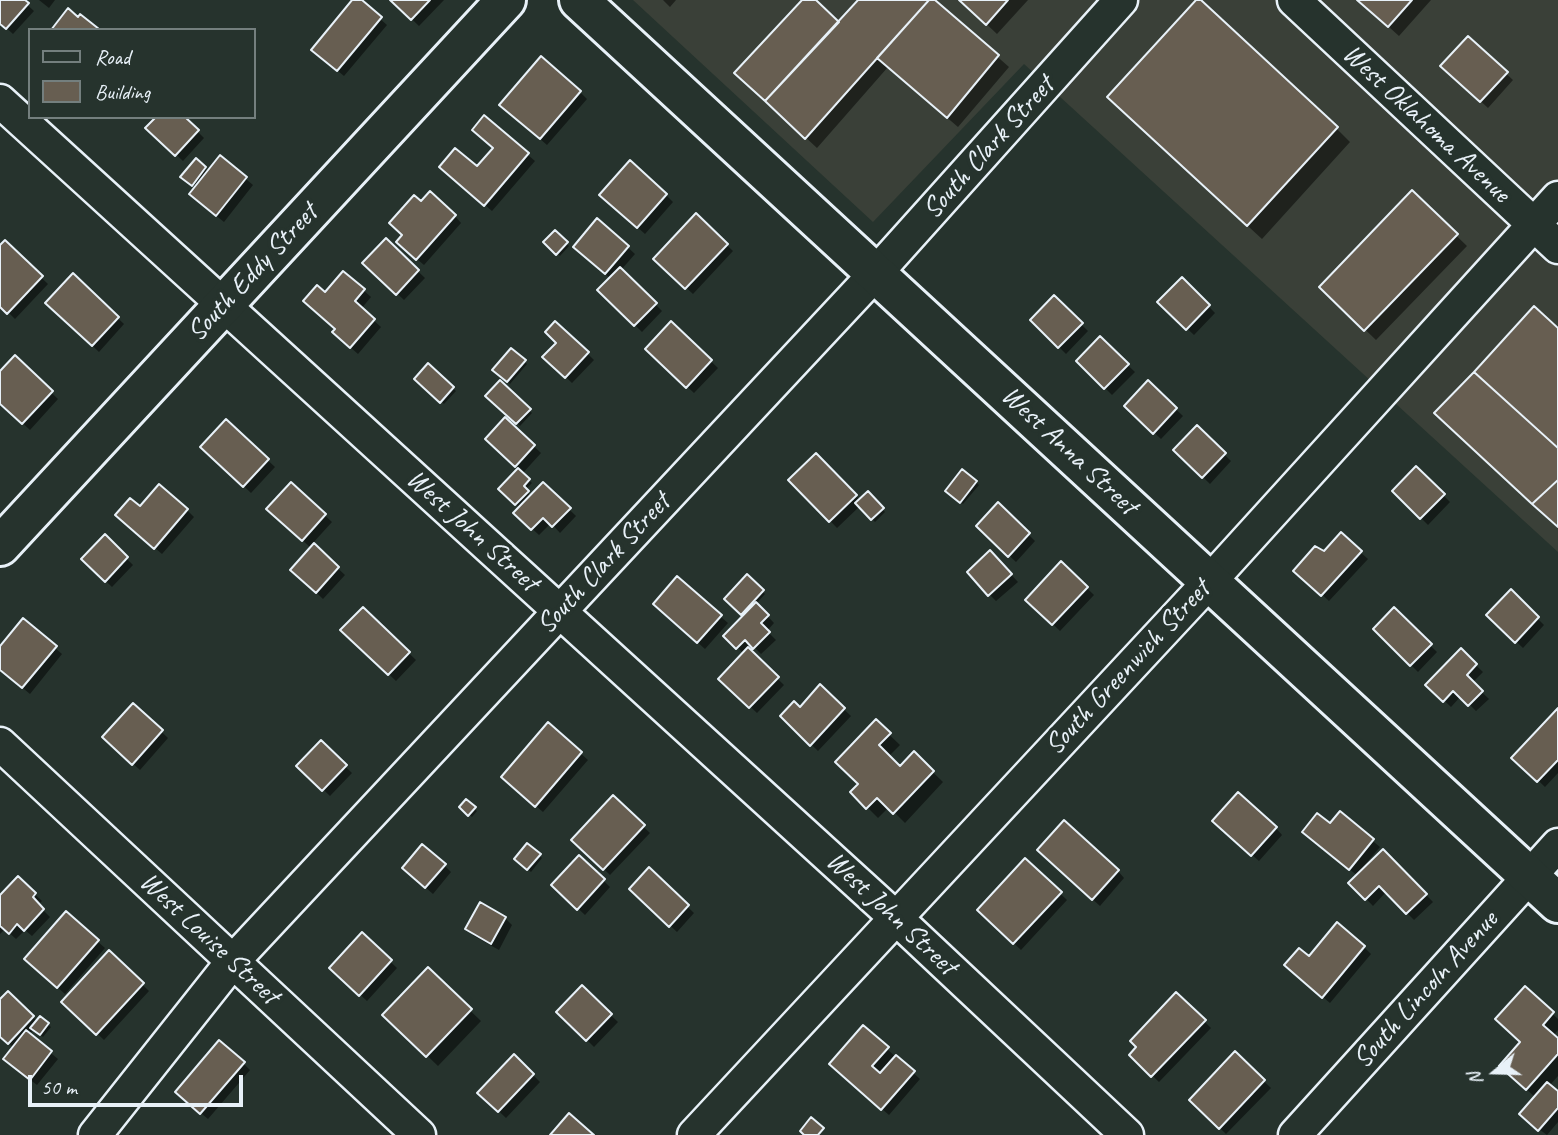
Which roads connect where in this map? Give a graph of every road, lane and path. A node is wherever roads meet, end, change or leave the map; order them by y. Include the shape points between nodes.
1 (506, 0) edge
2 (579, 0) edge
3 (1121, 0) edge
4 (1294, 0) edge
5 (0, 101) edge
6 (1558, 198) edge
7 (1534, 225) junction
8 (1558, 247) edge
9 (876, 273) junction
10 (224, 304) junction
11 (0, 546) edge
12 (1210, 581) junction
13 (560, 611) junction
14 (0, 744) edge
15 (1558, 845) edge
16 (1529, 876) junction
17 (1558, 903) edge
18 (896, 918) junction
19 (233, 961) junction
20 (95, 1135) edge
21 (419, 1135) edge
22 (694, 1135) edge
23 (1127, 1135) edge
24 (1295, 1135) edge

1 - 10 main road, South Eddy Street
2 - 9 main road, West Anna Street
3 - 9 street, South Clark Street
4 - 7 street, West Oklahoma Avenue
5 - 10 street, West John Street
6 - 7 street, South Greenwich Street
7 - 8 street, West Oklahoma Avenue
7 - 12 street, South Greenwich Street
9 - 12 main road, West Anna Street
9 - 13 street, South Clark Street
10 - 11 main road, South Eddy Street
10 - 13 street, West John Street
12 - 16 main road, West Anna Street
12 - 18 street, South Greenwich Street
13 - 18 street, West John Street
13 - 19 street, South Clark Street
14 - 19 street, West Louise Street
15 - 16 street, South Lincoln Avenue
16 - 17 main road, West Anna Street
16 - 24 street, South Lincoln Avenue
18 - 22 street, South Greenwich Street
18 - 23 street, West John Street
19 - 20 street, South Clark Street
19 - 21 street, West Louise Street

